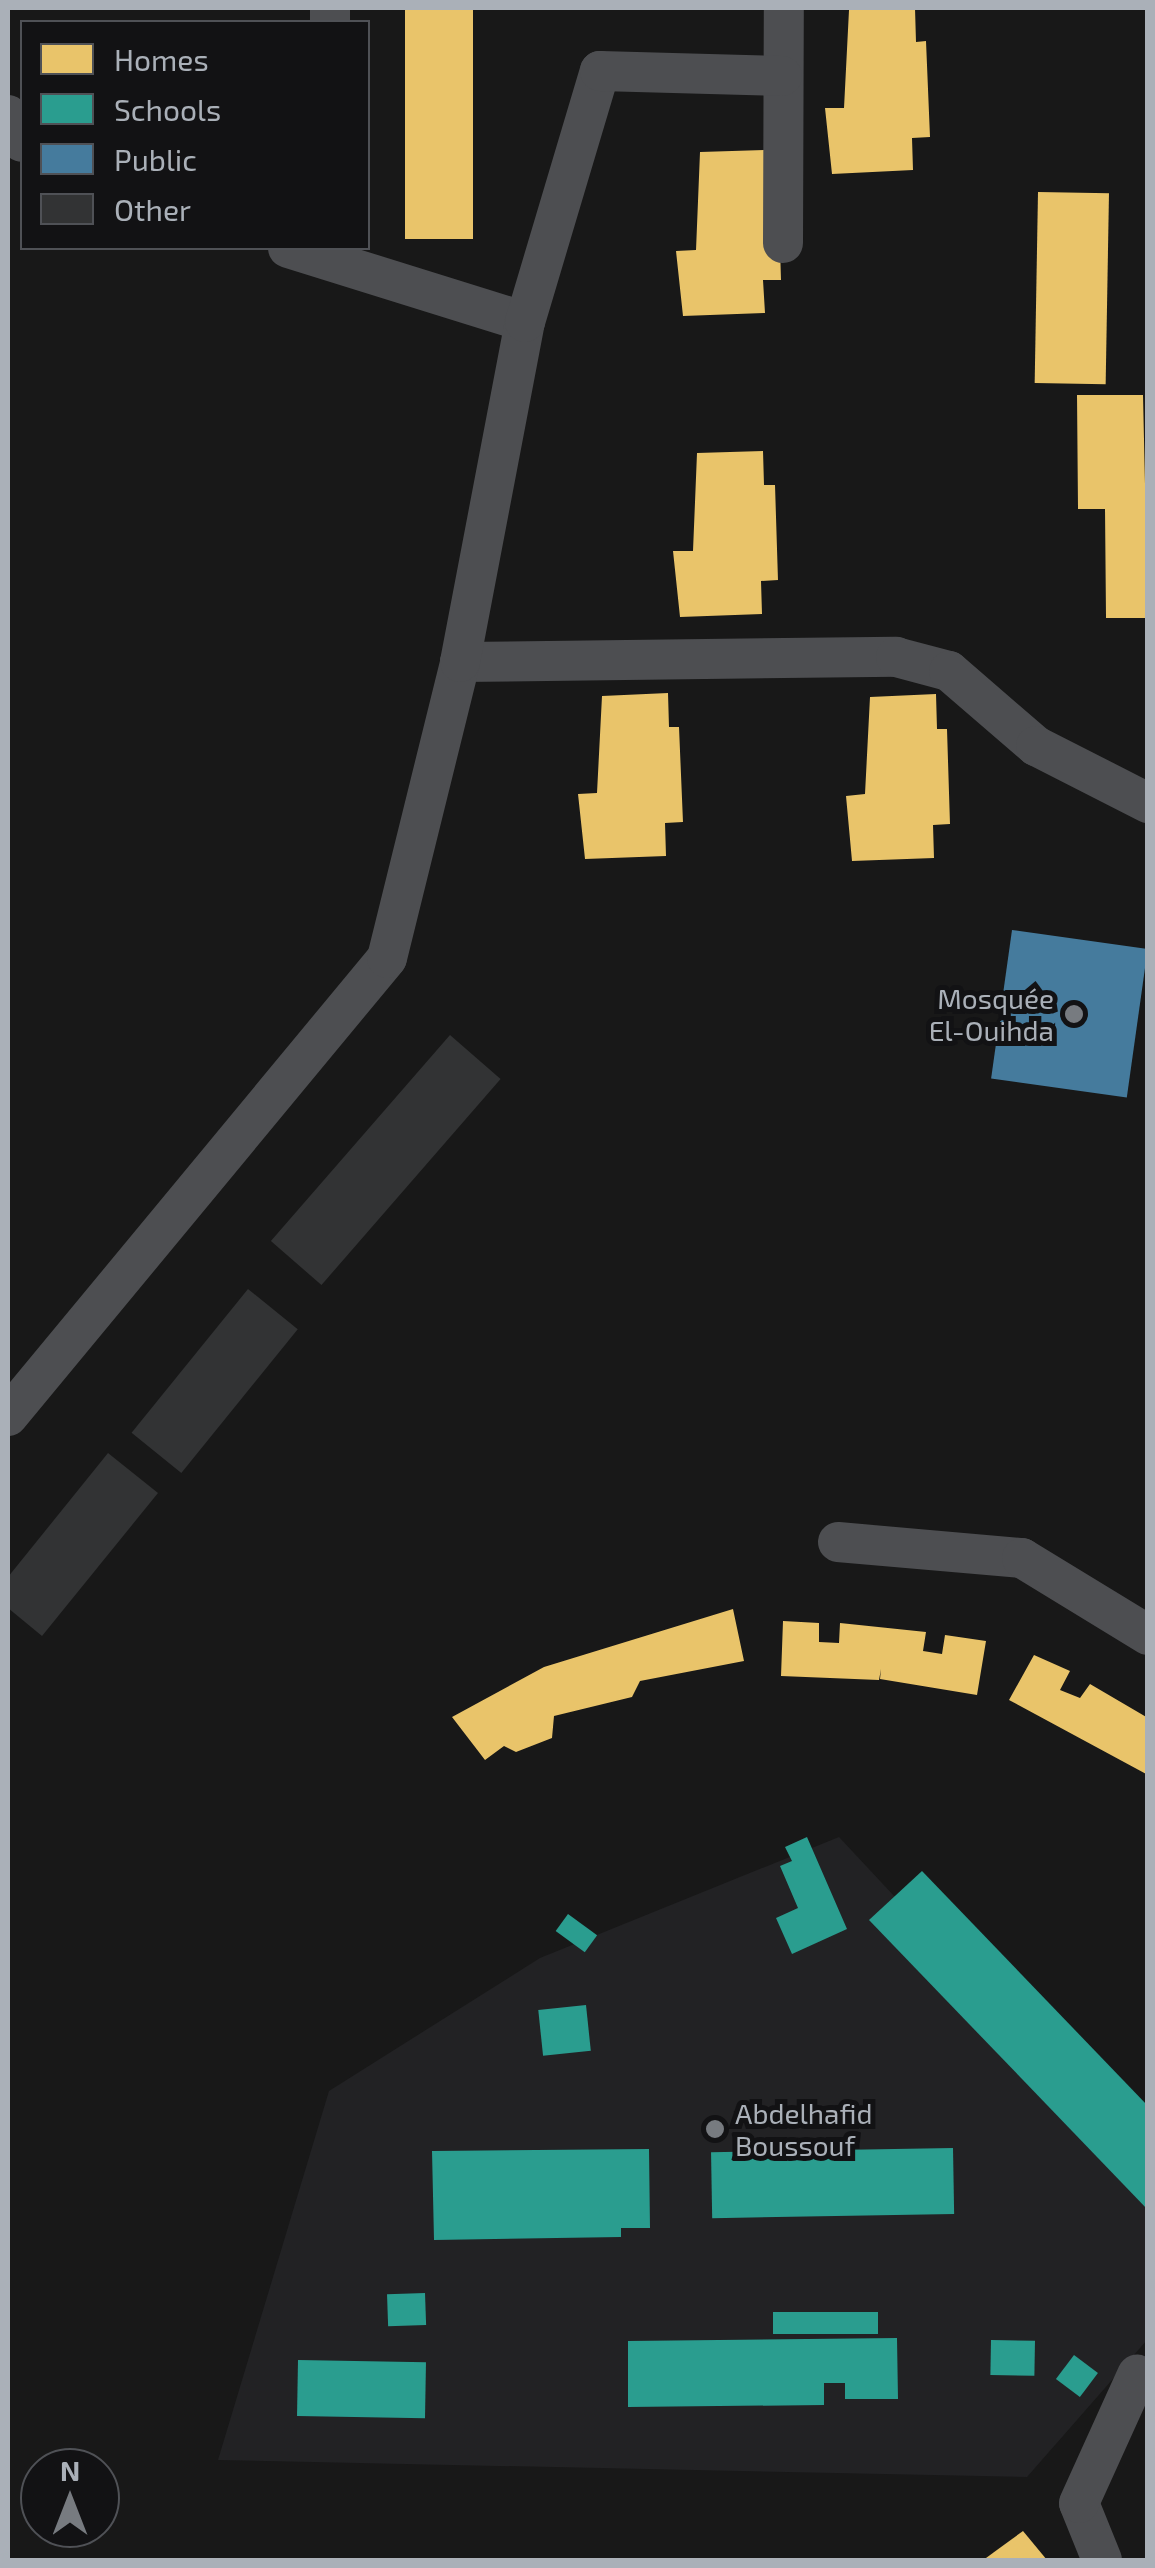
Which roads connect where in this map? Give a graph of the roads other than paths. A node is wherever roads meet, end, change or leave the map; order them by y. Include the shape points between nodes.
1 (784, 8) edge
2 (782, 76) junction
3 (8, 115) edge
4 (20, 138) edge
5 (783, 243) dead end
6 (302, 250) edge
7 (336, 255) edge
8 (525, 322) junction
9 (460, 662) junction
10 (1148, 803) edge
11 (8, 1416) edge
12 (838, 1542) dead end
13 (1148, 1635) edge
14 (1137, 2374) dead end
15 (1102, 2560) edge

1 - 2 street
2 - 5 street
2 - 8 street via 600,71
3 - 4 street
6 - 7 street
7 - 8 street
8 - 9 street
9 - 10 street via 896,657 949,671 1036,746
9 - 11 street via 407,906 370,988
12 - 13 street via 1022,1558
14 - 15 street via 1079,2503

